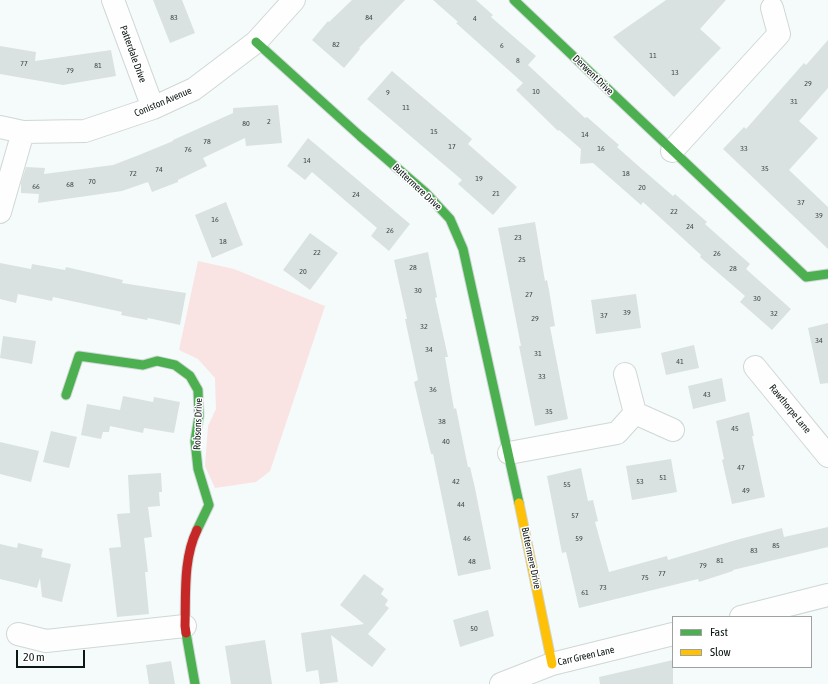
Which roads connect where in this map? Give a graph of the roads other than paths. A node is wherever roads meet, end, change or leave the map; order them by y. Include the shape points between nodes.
1 (114, 0) edge
2 (294, 0) edge
3 (514, 0) edge
4 (772, 8) dead end
5 (256, 42) junction
6 (153, 108) junction
7 (0, 127) edge
8 (22, 132) junction
9 (672, 151) junction
10 (0, 212) edge
11 (828, 274) edge
12 (755, 367) dead end
13 (625, 374) dead end
14 (66, 395) dead end
15 (635, 413) junction
16 (673, 430) dead end
17 (827, 451) edge
18 (509, 453) junction
19 (828, 595) edge
20 (745, 616) edge
21 (185, 626) junction
22 (18, 634) dead end
23 (672, 634) edge
24 (552, 664) junction
25 (195, 684) edge
26 (502, 684) edge

1 - 6 street, Patterdale Drive
2 - 5 street, Coniston Avenue
3 - 9 street, Derwent Drive
4 - 9 street via 779,34
5 - 6 street, Coniston Avenue via 194,89
5 - 18 street, Buttermere Drive via 426,193 450,219 463,249
6 - 8 street, Coniston Avenue via 85,131
7 - 8 street, Coniston Avenue
8 - 10 street
9 - 11 street, Derwent Drive via 806,277
12 - 17 street, Rawthorpe Lane
13 - 15 street
14 - 21 street, Robsons Drive via 79,356 143,366 157,361 175,365 190,376 198,390 199,416 195,441 198,469 209,505 192,540 186,575
15 - 16 street
15 - 18 street via 617,432
18 - 24 street, Buttermere Drive
19 - 20 street
21 - 22 street via 46,641
21 - 25 street, Robsons Drive
23 - 24 street, Carr Green Lane
24 - 26 street, Carr Green Lane

